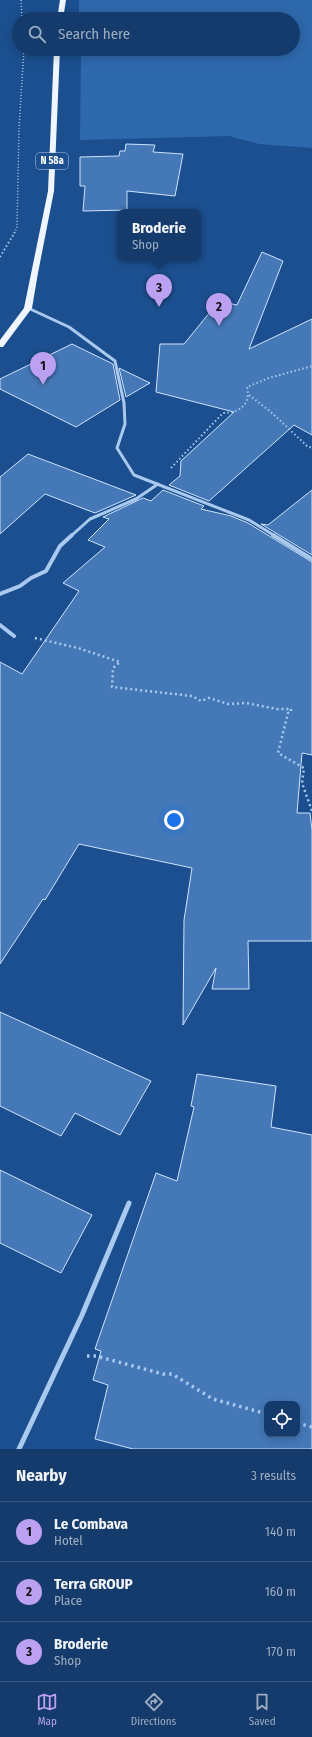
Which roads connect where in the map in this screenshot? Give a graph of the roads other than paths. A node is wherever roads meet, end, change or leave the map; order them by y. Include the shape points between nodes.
1 (63, 0) edge
2 (62, 12) edge
3 (57, 56) edge
4 (28, 308) junction
5 (0, 345) edge
6 (158, 484) junction
7 (312, 559) edge
8 (0, 594) edge
9 (0, 625) edge
10 (14, 636) road end
11 (129, 1203) dead end
12 (19, 1449) edge

1 - 2 main road
3 - 4 main road, N 58a via 51,191
4 - 5 main road, N 58a
4 - 6 street via 69,327 115,361 124,403 125,424 117,448 134,475
6 - 7 street via 249,520
6 - 8 street via 136,498 90,519 60,546 46,571
9 - 10 street
11 - 12 street via 93,1292

